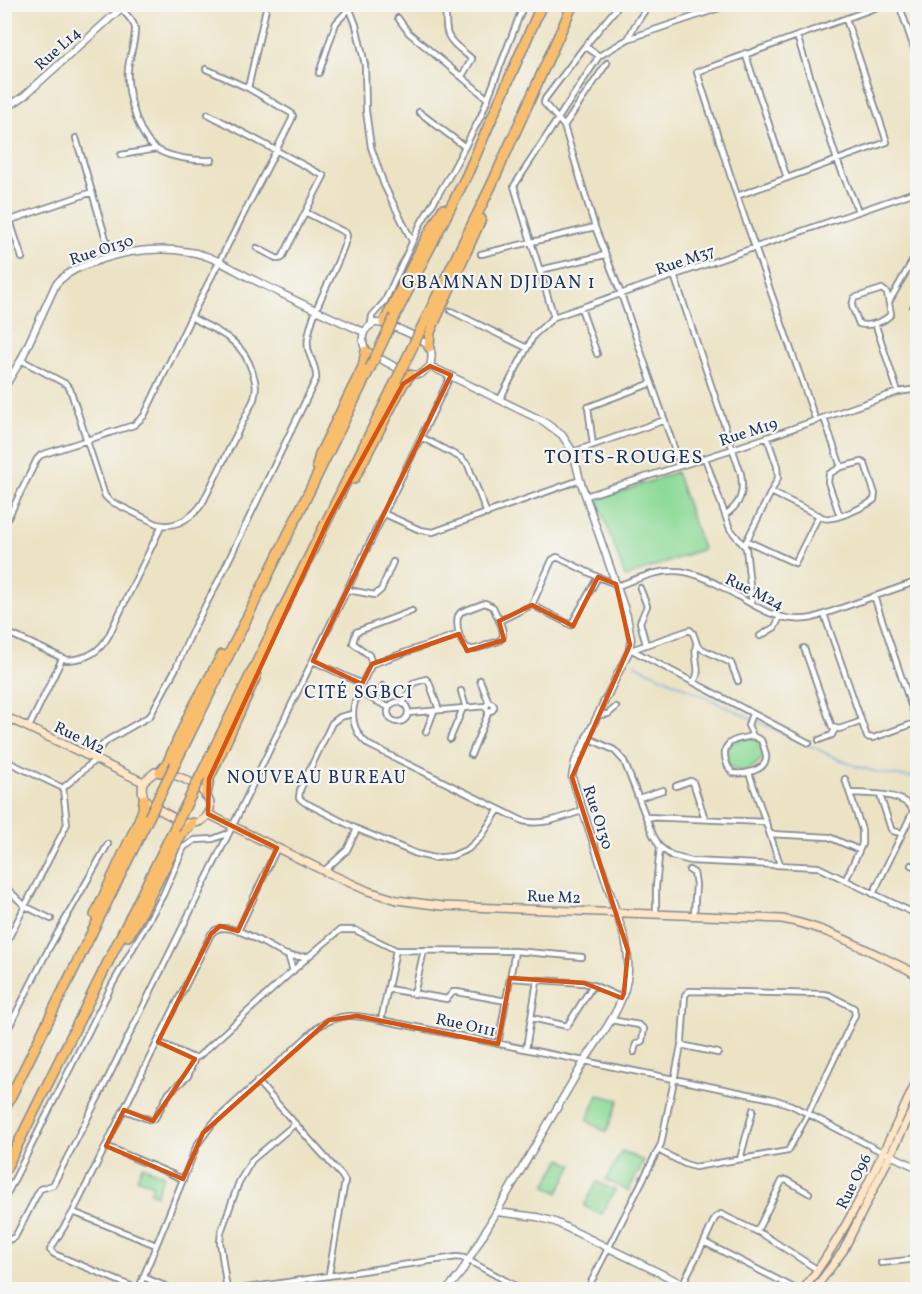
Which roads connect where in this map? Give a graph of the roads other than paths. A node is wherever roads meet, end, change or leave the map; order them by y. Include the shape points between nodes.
1 (10, 4) edge
2 (267, 4) edge
3 (446, 4) edge
4 (524, 4) edge
5 (542, 4) edge
6 (573, 4) edge
7 (621, 4) edge
8 (649, 4) edge
9 (731, 4) edge
10 (886, 4) edge
11 (899, 4) edge
12 (348, 6) edge
13 (124, 7) edge
14 (4, 10) edge
15 (398, 18) dead end
16 (846, 18) junction
17 (797, 36) junction
18 (628, 39) junction
19 (585, 46) junction
20 (745, 53) junction
21 (599, 56) junction
22 (918, 60) edge
23 (607, 63) dead end
24 (206, 69) dead end
25 (320, 73) dead end
26 (462, 76) junction
27 (248, 88) junction
28 (488, 99) junction
29 (4, 111) edge
30 (419, 112) dead end
31 (208, 114) dead end
32 (558, 117) junction
33 (564, 126) junction
34 (76, 138) dead end
35 (465, 147) junction
36 (156, 149) junction
37 (275, 150) junction
38 (121, 155) dead end
39 (213, 160) dead end
40 (837, 160) junction
41 (467, 175) junction
42 (787, 178) junction
43 (492, 184) junction
44 (918, 191) edge
45 (92, 192) junction
46 (737, 196) junction
47 (4, 202) edge
48 (858, 211) junction
49 (307, 213) junction
50 (11, 220) junction
51 (595, 227) junction
52 (412, 242) junction
53 (530, 242) junction
54 (755, 247) junction
55 (257, 248) dead end
56 (918, 251) edge
57 (481, 254) dead end
58 (605, 255) junction
59 (111, 256) junction
60 (22, 258) dead end
61 (219, 262) junction
62 (540, 270) junction
63 (674, 275) junction
64 (621, 294) junction
65 (889, 302) junction
66 (581, 308) junction
67 (316, 311) junction
68 (451, 311) dead end
69 (191, 317) junction
70 (554, 317) junction
71 (384, 323) junction
72 (875, 323) junction
73 (372, 324) junction
74 (364, 332) junction
75 (429, 347) junction
76 (527, 348) junction
77 (366, 351) junction
78 (597, 354) dead end
79 (21, 360) junction
80 (430, 366) junction
81 (410, 375) junction
82 (451, 375) junction
83 (652, 383) junction
84 (4, 388) edge
85 (918, 389) edge
86 (898, 392) junction
87 (500, 399) junction
88 (824, 418) junction
89 (665, 420) junction
90 (816, 421) junction
91 (421, 437) junction
92 (767, 437) junction
93 (88, 441) junction
94 (593, 445) junction
95 (733, 449) junction
96 (573, 453) junction
97 (705, 458) junction
98 (681, 465) junction
99 (841, 467) junction
100 (580, 480) junction
101 (312, 486) junction
102 (771, 492) junction
103 (586, 496) junction
104 (385, 514) junction
105 (487, 514) junction
106 (725, 515) junction
107 (819, 515) junction
108 (840, 516) junction
109 (328, 519) junction
110 (162, 525) junction
111 (4, 526) edge
112 (746, 543) junction
113 (393, 562) dead end
114 (598, 577) junction
115 (918, 581) edge
116 (616, 585) junction
117 (640, 588) dead end
118 (348, 590) junction
119 (256, 596) junction
120 (874, 596) junction
121 (752, 604) junction
122 (532, 605) junction
123 (283, 610) junction
124 (412, 612) dead end
125 (824, 614) junction
126 (780, 617) junction
127 (499, 621) junction
128 (4, 631) edge
129 (459, 634) junction
130 (760, 636) dead end
131 (646, 645) junction
132 (697, 645) junction
133 (804, 648) dead end
134 (630, 651) junction
135 (63, 659) junction
136 (313, 661) junction
137 (372, 664) junction
138 (480, 680) dead end
139 (738, 681) dead end
140 (693, 682) junction
141 (362, 684) junction
142 (383, 686) dead end
143 (461, 691) dead end
144 (358, 692) junction
145 (375, 701) junction
146 (403, 704) junction
147 (388, 707) junction
148 (488, 707) junction
149 (616, 707) dead end
150 (464, 708) junction
151 (436, 710) junction
152 (408, 713) junction
153 (352, 714) junction
154 (598, 715) junction
155 (7, 717) edge
156 (751, 717) junction
157 (860, 722) junction
158 (917, 723) edge
159 (29, 728) junction
160 (835, 729) junction
161 (4, 730) edge
162 (426, 732) dead end
163 (753, 735) junction
164 (586, 737) junction
165 (450, 739) dead end
166 (819, 740) dead end
167 (809, 743) dead end
168 (471, 755) dead end
169 (93, 758) junction
170 (4, 760) edge
171 (160, 772) junction
172 (749, 773) junction
173 (845, 779) dead end
174 (143, 782) junction
175 (676, 786) dead end
176 (63, 788) junction
177 (663, 790) dead end
178 (850, 793) junction
179 (206, 795) junction
180 (880, 795) junction
181 (639, 798) junction
182 (144, 799) junction
183 (918, 801) edge
184 (499, 809) junction
185 (913, 810) junction
186 (582, 811) junction
187 (208, 814) junction
188 (646, 817) junction
189 (705, 819) junction
190 (766, 822) junction
191 (192, 823) junction
192 (230, 829) junction
193 (357, 829) junction
194 (902, 833) junction
195 (770, 834) junction
196 (108, 844) dead end
197 (660, 847) junction
198 (277, 848) junction
199 (859, 850) junction
200 (780, 864) junction
201 (911, 865) dead end
202 (918, 868) edge
203 (688, 870) dead end
204 (324, 872) junction
205 (846, 879) junction
206 (4, 886) edge
207 (873, 894) junction
208 (25, 906) junction
209 (616, 912) junction
210 (656, 913) junction
211 (694, 915) junction
212 (918, 915) edge
213 (51, 919) dead end
214 (238, 931) junction
215 (4, 947) edge
216 (396, 950) junction
217 (424, 950) junction
218 (515, 951) junction
219 (288, 955) junction
220 (309, 956) junction
221 (582, 957) dead end
222 (293, 971) junction
223 (918, 974) edge
224 (510, 978) junction
225 (537, 981) junction
226 (67, 983) junction
227 (593, 985) junction
228 (388, 989) junction
229 (414, 994) junction
230 (92, 998) junction
231 (622, 998) junction
232 (506, 1001) junction
233 (532, 1018) junction
234 (381, 1020) junction
235 (610, 1020) junction
236 (4, 1037) edge
237 (158, 1042) junction
238 (498, 1044) junction
239 (681, 1045) junction
240 (526, 1049) junction
241 (634, 1052) dead end
242 (718, 1053) dead end
243 (195, 1058) junction
244 (585, 1060) junction
245 (918, 1078) edge
246 (675, 1080) junction
247 (257, 1081) junction
248 (918, 1100) edge
249 (4, 1110) edge
250 (124, 1110) junction
251 (753, 1110) dead end
252 (808, 1114) junction
253 (295, 1124) junction
254 (106, 1146) junction
255 (658, 1150) junction
256 (882, 1152) junction
257 (890, 1155) junction
258 (740, 1160) junction
259 (918, 1168) edge
260 (4, 1172) edge
261 (183, 1179) junction
262 (809, 1193) dead end
263 (4, 1200) edge
264 (73, 1212) junction
265 (497, 1212) junction
266 (757, 1231) junction
267 (4, 1242) edge
268 (704, 1242) junction
269 (156, 1245) junction
270 (609, 1248) junction
271 (918, 1259) edge
272 (469, 1261) junction
273 (882, 1263) dead end
274 (818, 1270) junction
275 (329, 1275) junction
276 (143, 1277) junction
277 (122, 1283) junction
278 (683, 1283) junction
279 (514, 1285) junction
280 (138, 1289) edge
281 (234, 1289) edge
282 (120, 1290) edge
283 (174, 1290) edge
284 (227, 1290) edge
285 (447, 1290) edge
286 (510, 1290) edge
287 (523, 1290) edge
288 (587, 1290) edge
289 (695, 1290) edge
290 (801, 1290) edge
291 (814, 1290) edge

1 - 14 street
2 - 27 street
3 - 26 street via 448,37 472,59
4 - 28 street
5 - 41 highway
6 - 43 highway
7 - 19 street
8 - 18 street
9 - 18 street
10 - 16 street
11 - 22 street
12 - 25 street via 336,22
12 - 52 street via 365,65 371,147 384,185
13 - 29 street, Rue L14
13 - 36 street via 135,26 128,70 130,97 135,116
15 - 26 street via 409,33
16 - 17 street
16 - 40 street via 887,142
17 - 20 street
17 - 40 street
18 - 21 street
19 - 21 street
19 - 32 street via 545,99 545,106
20 - 42 street
20 - 46 street via 697,72
21 - 32 street
23 - 33 street
24 - 27 street
26 - 28 street
27 - 37 street via 293,116
28 - 35 street
30 - 35 street
31 - 37 street
32 - 33 street
32 - 53 street via 514,186
33 - 51 street
34 - 45 street
35 - 52 street
36 - 38 street
36 - 39 street via 171,155
37 - 49 street via 324,176
37 - 61 street
40 - 42 street
40 - 48 street
41 - 71 highway via 422,246
41 - 101 highway, bridge
42 - 46 street
43 - 75 highway via 472,243 430,332
43 - 109 highway, bridge
44 - 48 street, Rue M37
45 - 50 street
45 - 59 street
46 - 54 street
47 - 50 street
48 - 54 street, Rue M37
49 - 55 street via 280,259
49 - 67 street via 347,236
50 - 60 street
51 - 53 street
51 - 58 street
52 - 73 street via 385,301 372,316
53 - 57 street
53 - 62 street
54 - 63 street, Rue M37
54 - 90 street
56 - 65 street
58 - 62 street
58 - 64 street
59 - 61 street, Rue O130 via 166,249 192,252
59 - 79 street, Rue O130 via 64,275 56,284
61 - 67 street, Rue O130
61 - 69 street
62 - 70 street
63 - 64 street, Rue M37
63 - 95 street
64 - 66 street, Rue M37
64 - 83 street
65 - 72 street via 891,314
65 - 72 street via 882,289 854,298 857,322
66 - 70 street, Rue M37
66 - 78 street
67 - 74 street, Rue O130
67 - 169 street via 307,351 316,379 176,669 150,716 108,740
68 - 76 street
69 - 93 street via 144,416 134,425
69 - 110 street via 237,343 245,353 257,387 197,512 181,522
70 - 76 street, Rue M37 via 539,329
71 - 73 street
71 - 75 street
72 - 86 street
73 - 74 street
74 - 77 street
75 - 80 street
76 - 87 street, Rue M37
77 - 81 street
77 - 101 highway via 363,367 320,454
79 - 84 street, Rue O130
79 - 93 street via 66,384
80 - 81 street via 421,374
80 - 82 street, Rue O130
81 - 109 highway
82 - 87 street, Rue O130
82 - 91 street
83 - 89 street
83 - 94 street via 588,407
85 - 86 street, Rue M19
86 - 88 street, Rue M19
87 - 96 street, Rue O130 via 562,435
88 - 90 street, Rue M19
88 - 99 street
89 - 94 street
89 - 98 street
90 - 92 street, Rue M19
91 - 104 street
91 - 105 street via 468,465
92 - 95 street, Rue M19
92 - 102 street via 779,475
93 - 110 street via 105,496
93 - 111 street via 37,459
94 - 96 street
95 - 97 street, Rue M19
95 - 106 street via 741,474 742,495
96 - 100 street, Rue O130
97 - 98 street, Rue M19
97 - 106 street
98 - 103 street, Rue M19
99 - 108 street via 829,474 827,480
99 - 108 street via 864,463 875,497
100 - 103 street, Rue O130
100 - 105 street
101 - 119 highway
102 - 107 street
102 - 112 street
103 - 116 street, Rue O130
104 - 105 street via 427,532
104 - 118 street
106 - 112 street via 730,529
107 - 108 street via 830,519
107 - 112 street via 795,563
109 - 123 highway
110 - 135 street via 104,645 85,657
112 - 121 street
113 - 118 street via 375,595
114 - 116 street
114 - 122 street via 573,625
114 - 122 street via 557,557 552,560
115 - 120 street, Rue M24
116 - 121 street, Rue M24 via 677,571 702,578
116 - 134 street, Rue O130 via 631,633
117 - 131 street via 647,606 640,622
118 - 136 street
119 - 171 highway
119 - 226 highway, bridge
120 - 125 street, Rue M24
120 - 158 street
121 - 126 street, Rue M24
122 - 127 street
123 - 179 highway via 209,779
123 - 230 highway, bridge
124 - 137 street via 356,632 353,643 369,655
125 - 126 street, Rue M24 via 805,620
125 - 157 street
126 - 130 street via 772,629
127 - 129 street via 503,634 498,642 472,650 464,646
127 - 129 street via 492,607 485,603 461,612
128 - 135 street
129 - 137 street
131 - 132 street via 690,630
131 - 134 street
132 - 139 street via 731,663
132 - 140 street via 695,659 699,670
133 - 160 street
134 - 140 street
134 - 154 street, Rue O130
135 - 159 street
136 - 141 street
136 - 192 street
137 - 141 street
138 - 148 street
140 - 156 street
141 - 144 street
142 - 145 street
143 - 150 street
144 - 145 street
144 - 153 street
145 - 147 street
146 - 147 street via 397,702
146 - 151 street via 413,683 426,679
146 - 152 street
147 - 152 street via 390,719 396,722
148 - 150 street
148 - 168 street
149 - 154 street via 608,714
150 - 151 street
150 - 165 street
151 - 152 street
151 - 162 street
153 - 184 street via 358,734 369,745
153 - 193 street via 332,723 300,790 300,798
154 - 164 street, Rue O130
155 - 159 main road, Rue M2
155 - 161 street
156 - 163 street via 748,725
156 - 167 street
157 - 158 street via 870,738
157 - 160 street
159 - 169 main road, Rue M2
160 - 166 street via 832,735
163 - 172 street via 761,740 766,757 763,766
163 - 172 street via 732,741 724,751 730,771
164 - 181 street via 614,750 624,761
164 - 186 street, Rue O130 via 572,777
169 - 174 main road, Rue M2
169 - 176 street
170 - 176 street
171 - 174 main road
171 - 179 main road via 198,787
172 - 190 street
173 - 178 street
174 - 182 main road
175 - 189 street via 693,782
176 - 208 street via 67,824
177 - 181 street
178 - 180 street
178 - 199 street via 862,830
179 - 187 main road via 210,802
180 - 185 street via 901,799
180 - 194 street via 891,829
181 - 188 street
182 - 191 main road
182 - 226 highway via 140,820 103,895
183 - 185 street
184 - 186 street via 533,823
184 - 193 street via 481,837 452,856 434,858 417,854
185 - 194 street
186 - 209 street, Rue O130
187 - 191 main road via 200,822
187 - 192 main road, Rue M2
188 - 189 street
188 - 197 street
189 - 190 street
190 - 195 street
191 - 230 highway via 182,833
192 - 198 main road, Rue M2
192 - 263 street via 213,839 195,840 184,847 163,895 112,985
192 - 267 street via 52,1185 40,1189 15,1237
193 - 204 street via 347,850
194 - 207 street
195 - 199 street via 829,837
195 - 200 street
196 - 236 street
197 - 200 street via 672,856 691,861
197 - 210 street
198 - 204 main road, Rue M2
198 - 214 street
199 - 205 street
200 - 205 street via 818,867
201 - 202 street
203 - 211 street via 694,873 696,884
204 - 209 main road, Rue M2 via 380,896 423,904
205 - 207 street
206 - 208 street
207 - 212 street
208 - 213 street
208 - 215 street
209 - 210 main road, Rue M2
209 - 231 street, Rue O130 via 630,963
210 - 211 main road, Rue M2
211 - 223 main road, Rue M2 via 800,923 838,936
214 - 219 street
214 - 237 street via 220,926 211,934
216 - 217 street
216 - 220 street via 348,929 333,934
216 - 228 street
217 - 218 street
217 - 229 street
218 - 221 street
218 - 224 street
219 - 220 street
219 - 222 street
220 - 222 street
222 - 243 street
224 - 225 street
224 - 232 street
225 - 227 street
225 - 233 street
226 - 249 highway
227 - 231 street
227 - 233 street via 567,1026
228 - 229 street
228 - 234 street
229 - 232 street via 447,999 456,992
230 - 260 highway
231 - 235 street, Rue O130
232 - 238 street
233 - 240 street
234 - 238 street, Rue O111
234 - 247 street, Rue O111 via 342,1016 329,1020
235 - 241 street via 644,1029
235 - 244 street, Rue O130
237 - 243 street
237 - 250 street
238 - 240 street, Rue O111
239 - 242 street
239 - 246 street
239 - 252 street via 685,995 689,991 823,994 854,1008 855,1015
240 - 244 street, Rue O111
243 - 250 street via 191,1071 169,1093 155,1118
244 - 246 street, Rue O111
244 - 265 street, Rue O130
245 - 256 main road, Rue O96
246 - 252 street, Rue O111 via 774,1099
246 - 255 street
247 - 253 street
247 - 261 street, Rue O111 via 203,1133
248 - 257 main road, Rue O96
250 - 254 street
251 - 258 street
252 - 256 street, Rue O111
252 - 258 street via 788,1151
253 - 275 street via 345,1181
253 - 284 street via 252,1160 239,1182 221,1232
254 - 261 street
254 - 264 street
255 - 258 street via 695,1167
255 - 270 street
256 - 257 street, Rue O111
256 - 274 main road, Rue O96 via 847,1223
257 - 259 street, Rue O111
257 - 291 main road, Rue O96 via 843,1251
261 - 269 street, Rue O111
262 - 266 street via 783,1180
264 - 269 street
264 - 277 street via 50,1252
265 - 270 street via 545,1218
265 - 272 street, Rue O130
266 - 268 street via 721,1214 715,1218
266 - 274 street
268 - 278 street
268 - 290 street
269 - 276 street, Rue O111
270 - 278 street
270 - 288 street
271 - 273 street
272 - 275 street via 457,1257
272 - 279 street
272 - 285 street, Rue O130
274 - 290 main road, Rue O96
275 - 281 street
276 - 280 street, Rue O111
276 - 283 street
277 - 280 street
277 - 282 street
278 - 289 street
279 - 286 street
279 - 287 street

